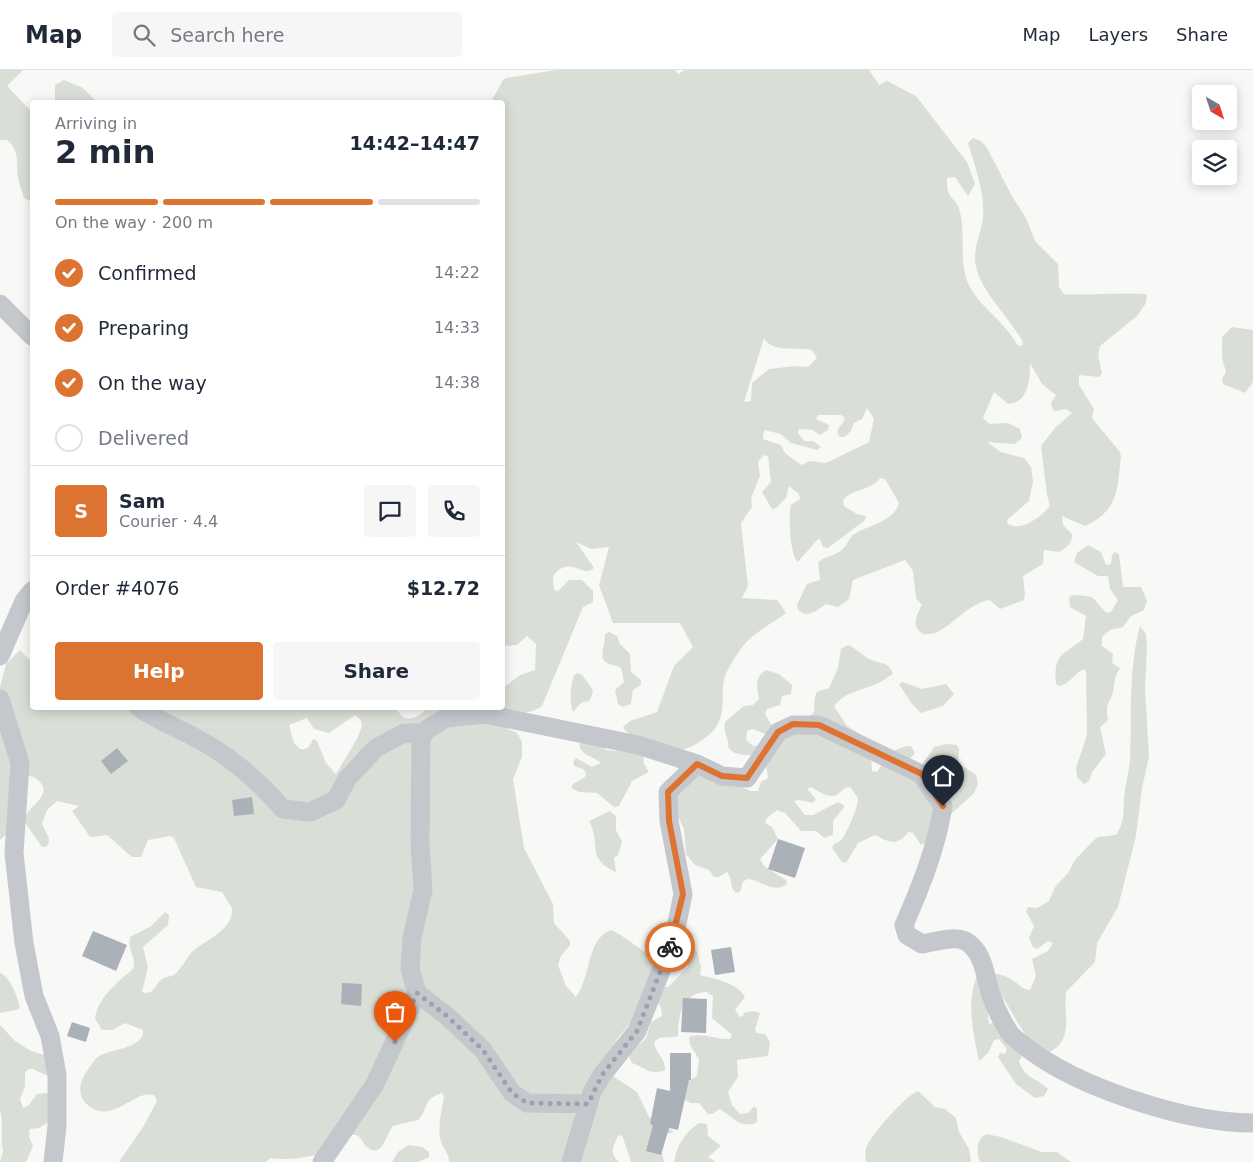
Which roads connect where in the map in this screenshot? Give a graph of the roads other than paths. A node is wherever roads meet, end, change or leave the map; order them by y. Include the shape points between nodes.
1 (0, 304) edge
2 (30, 334) edge
3 (30, 594) edge
4 (0, 656) edge
5 (0, 699) edge
6 (143, 710) edge
7 (421, 739) junction
8 (697, 764) junction
9 (417, 993) junction
10 (588, 1104) junction
11 (1253, 1123) edge
12 (53, 1162) edge
13 (322, 1162) edge
14 (571, 1162) edge

1 - 2 street
3 - 4 street
5 - 12 street via 20,763 14,853 24,943 34,996 50,1036 58,1075
6 - 7 street via 210,746 234,763 282,809 310,812 336,800 347,778 376,748 404,733 416,733
7 - 8 street via 426,730 446,718 485,714 638,746
7 - 9 street via 423,890 412,938 410,969
8 - 10 street via 668,792 669,821 683,894 674,938 637,1031 602,1075
8 - 11 street via 722,776 747,778 778,732 793,724 819,725 922,774 943,806 926,874 904,925 907,936 922,944 956,938 972,945 985,968 991,995 1010,1034 1045,1062 1076,1078 1172,1112
9 - 10 street via 483,1050 512,1093 527,1103
9 - 13 street via 376,1084
10 - 14 street

